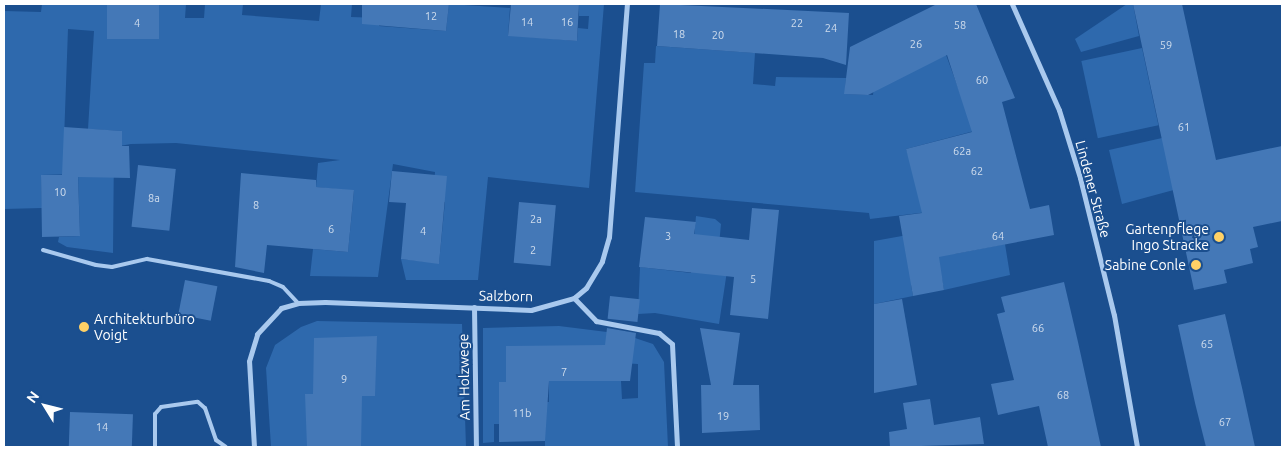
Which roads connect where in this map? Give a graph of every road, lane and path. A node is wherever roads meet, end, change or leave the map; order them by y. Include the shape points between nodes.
1 (627, 4) edge
2 (1012, 4) edge
3 (44, 250) dead end
4 (574, 298) junction
5 (298, 303) junction
6 (474, 307) junction
7 (155, 447) edge
8 (226, 447) edge
9 (254, 447) edge
10 (476, 447) edge
11 (676, 447) edge
12 (1137, 447) edge

1 - 4 street via 609,237 594,276
2 - 12 street, Lindener Straße via 1042,68 1075,160 1112,306
3 - 5 lane via 96,266 112,267 147,259 269,281 282,287
4 - 6 street, Salzborn via 531,310
4 - 11 street via 596,321 659,333 672,344
5 - 6 street, Salzborn
5 - 9 street, Salzborn via 282,308 267,321 251,351 249,391
6 - 10 street, Am Holzwege
7 - 8 lane via 155,414 161,406 198,402 205,408 216,440

